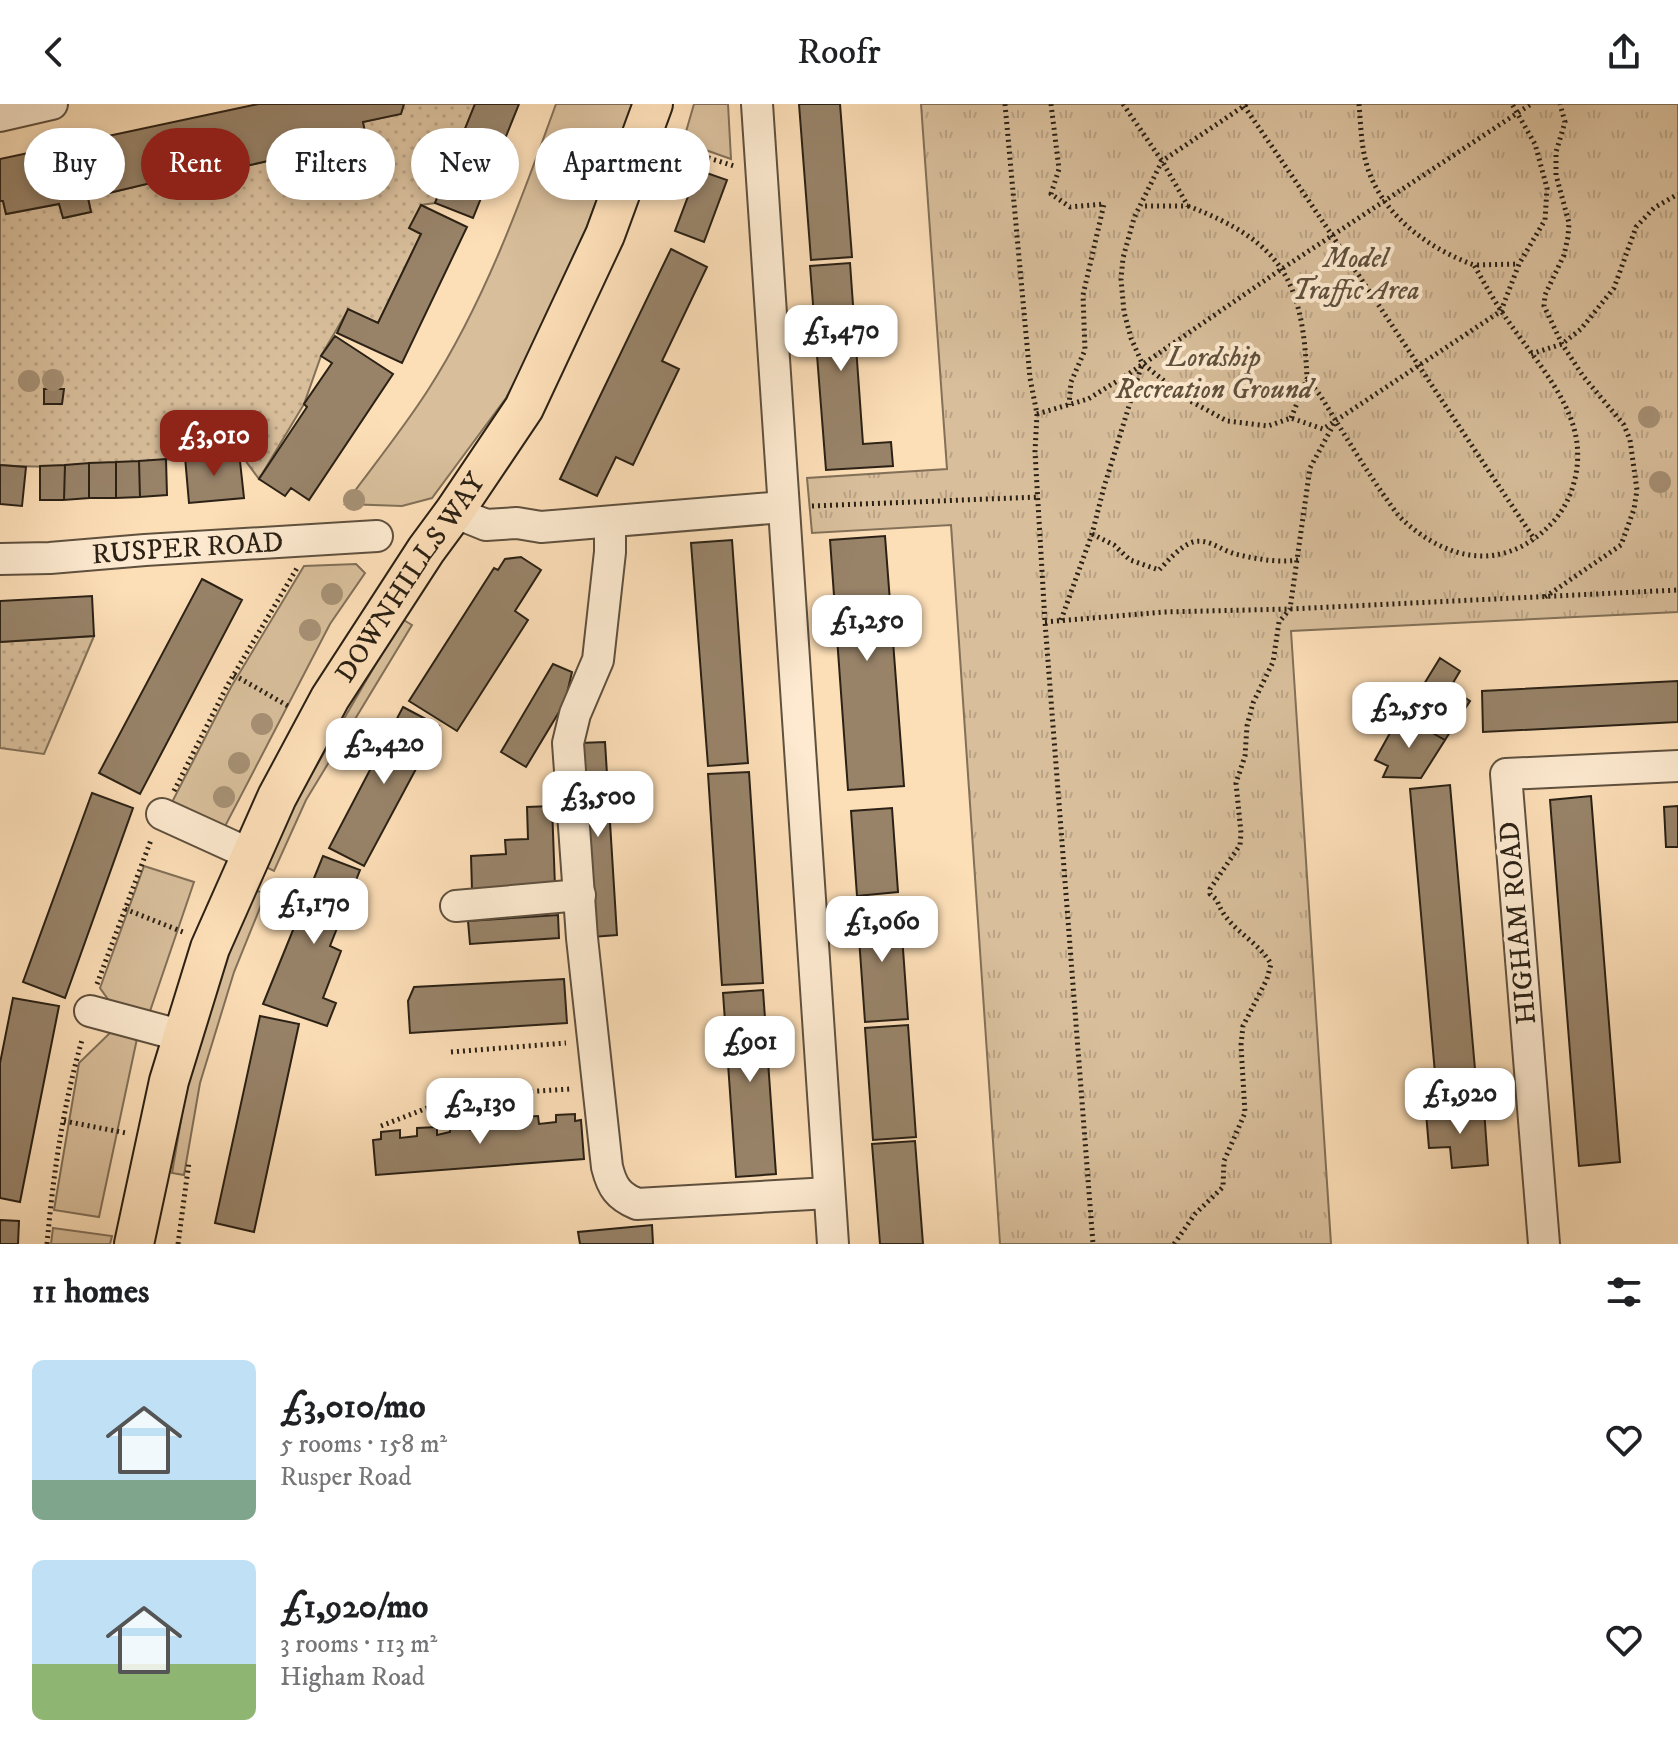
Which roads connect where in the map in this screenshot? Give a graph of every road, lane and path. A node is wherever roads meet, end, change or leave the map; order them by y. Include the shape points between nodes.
1 (52, 104) edge
2 (653, 104) edge
3 (757, 104) edge
4 (1005, 104) edge
5 (1051, 104) edge
6 (1123, 104) edge
7 (1359, 104) edge
8 (1512, 104) edge
9 (1531, 104) edge
10 (1560, 104) edge
11 (1244, 105) edge
12 (1516, 112) junction
13 (0, 116) edge
14 (710, 158) edge
15 (1162, 161) junction
16 (764, 175) junction
17 (1678, 194) edge
18 (1384, 200) junction
19 (1141, 206) junction
20 (1188, 206) junction
21 (1333, 235) junction
22 (1519, 264) junction
23 (1474, 265) junction
24 (1283, 268) junction
25 (1501, 311) junction
26 (1562, 344) junction
27 (1531, 354) junction
28 (1142, 363) junction
29 (1417, 366) junction
30 (1307, 379) junction
31 (1069, 405) junction
32 (1037, 414) junction
33 (1291, 418) junction
34 (1336, 421) junction
35 (1039, 497) junction
36 (783, 507) junction
37 (454, 512) junction
38 (610, 522) junction
39 (1092, 534) junction
40 (377, 536) dead end
41 (1535, 540) junction
42 (303, 541) junction
43 (0, 559) edge
44 (1299, 560) junction
45 (1678, 590) edge
46 (1545, 597) junction
47 (1290, 609) junction
48 (1061, 620) junction
49 (1045, 622) junction
50 (234, 675) junction
51 (317, 722) junction
52 (1678, 766) edge
53 (162, 814) junction
54 (252, 855) junction
55 (580, 895) junction
56 (456, 906) dead end
57 (125, 909) junction
58 (212, 943) junction
59 (90, 1011) junction
60 (183, 1036) junction
61 (594, 1041) junction
62 (451, 1052) dead end
63 (598, 1088) junction
64 (64, 1121) junction
65 (381, 1126) dead end
66 (174, 1146) junction
67 (829, 1193) junction
68 (47, 1244) edge
69 (134, 1244) edge
70 (178, 1244) edge
71 (833, 1244) edge
72 (1093, 1244) edge
73 (1174, 1244) edge
74 (1544, 1244) edge

1 - 13 street
2 - 37 main road, DOWNHILLS WAY via 605,235 524,408
3 - 16 street
4 - 32 path
5 - 31 path via 1059,169 1051,194 1070,207 1104,204 1083,295 1085,350 1071,382
6 - 15 path
7 - 18 path via 1363,147
8 - 12 path
9 - 12 path
10 - 26 path via 1565,122 1556,175 1568,237 1544,306
11 - 15 path
11 - 21 path
12 - 18 path
12 - 22 path via 1535,144 1547,188 1545,220
14 - 16 path
15 - 19 path
15 - 20 path
16 - 36 street
17 - 26 path via 1644,217 1630,238 1614,288
18 - 21 path
18 - 23 path via 1416,236
19 - 20 path
19 - 28 path via 1121,279 1124,312
20 - 24 path via 1252,238
21 - 24 path
21 - 29 path
22 - 23 path
22 - 25 path
23 - 25 path
24 - 28 path
24 - 30 path via 1302,323
25 - 27 path
25 - 29 path
26 - 27 path
26 - 46 path via 1624,425 1637,490 1621,545
27 - 41 path via 1572,420 1578,464 1571,495
28 - 31 path via 1088,399
28 - 33 path via 1185,398 1227,421 1268,426
28 - 39 path
29 - 34 path
29 - 41 path
30 - 33 path
30 - 34 path
31 - 32 path
32 - 35 path
33 - 34 path via 1323,429
34 - 41 path via 1403,521 1429,539 1458,554 1478,557 1503,555
34 - 44 path via 1310,468
35 - 36 path
35 - 49 path
36 - 38 street
36 - 67 street
37 - 38 street via 486,525
37 - 51 main road, DOWNHILLS WAY
38 - 55 street via 598,660 568,743
39 - 44 path via 1130,560 1159,570 1190,543 1204,541 1255,558
39 - 48 path
40 - 42 street, RUSPER ROAD
42 - 43 street, RUSPER ROAD
42 - 50 path via 302,560
44 - 47 path
45 - 46 path
46 - 47 path
47 - 48 path
47 - 73 path via 1279,622 1273,662 1247,726 1236,783 1240,845 1210,889 1230,925 1271,964 1243,1026 1245,1113 1224,1161 1223,1187
48 - 49 path
49 - 72 path
50 - 51 path
50 - 53 path
51 - 54 main road, DOWNHILLS WAY
52 - 74 street, HIGHAM ROAD via 1506,774
53 - 54 street
53 - 57 path
54 - 58 main road, DOWNHILLS WAY
55 - 56 street
55 - 61 street
57 - 58 path
57 - 59 path
58 - 60 main road, DOWNHILLS WAY
59 - 60 street
59 - 64 path
60 - 66 main road, DOWNHILLS WAY via 169,1081
61 - 62 path
61 - 63 street
63 - 65 path via 458,1096
63 - 67 street via 607,1167 621,1197 654,1204
64 - 66 path
64 - 68 path
66 - 69 main road, DOWNHILLS WAY
66 - 70 path
67 - 71 street

